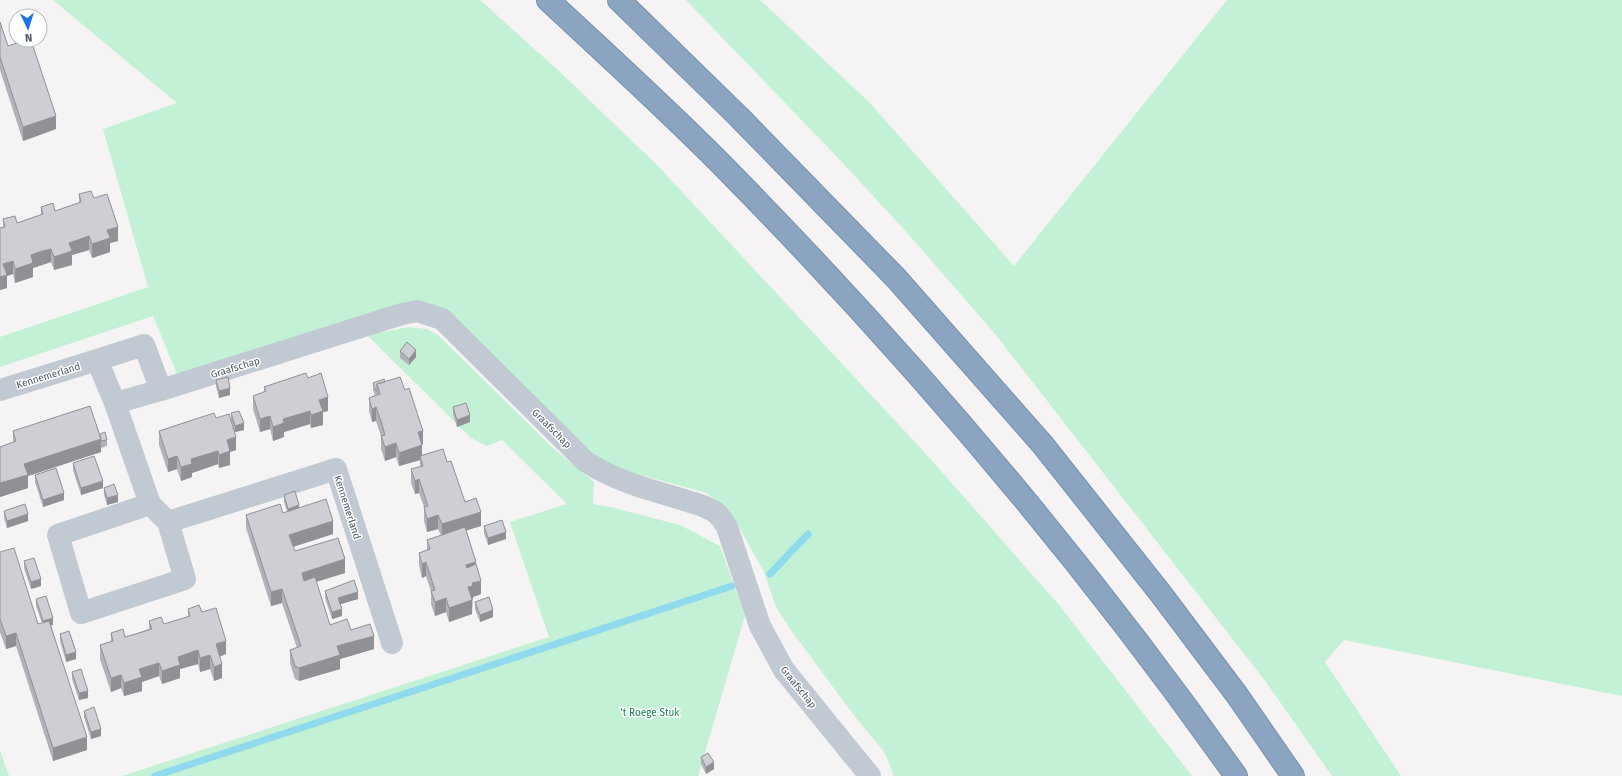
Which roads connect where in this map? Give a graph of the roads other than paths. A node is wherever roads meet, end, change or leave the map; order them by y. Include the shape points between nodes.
1 (548, 0) edge
2 (620, 0) edge
3 (97, 360) junction
4 (0, 390) edge
5 (161, 390) junction
6 (115, 403) junction
7 (150, 504) junction
8 (168, 522) junction
9 (392, 643) dead end
10 (870, 776) edge
11 (1236, 776) edge
12 (1293, 776) edge

1 - 11 highway via 725,169 887,338 1027,500 1122,621
2 - 12 highway via 739,116 896,278 1042,445 1161,594 1237,695
3 - 4 street, Kennemerland
3 - 5 street, Kennemerland via 144,345
3 - 6 street
5 - 6 street, Graafschap
5 - 10 street, Graafschap via 402,314 417,311 442,319 585,461 617,478 710,508 721,516 760,626 784,670
6 - 7 street
7 - 8 street
7 - 8 street via 58,535 82,613 185,579
8 - 9 street, Kennemerland via 336,469

